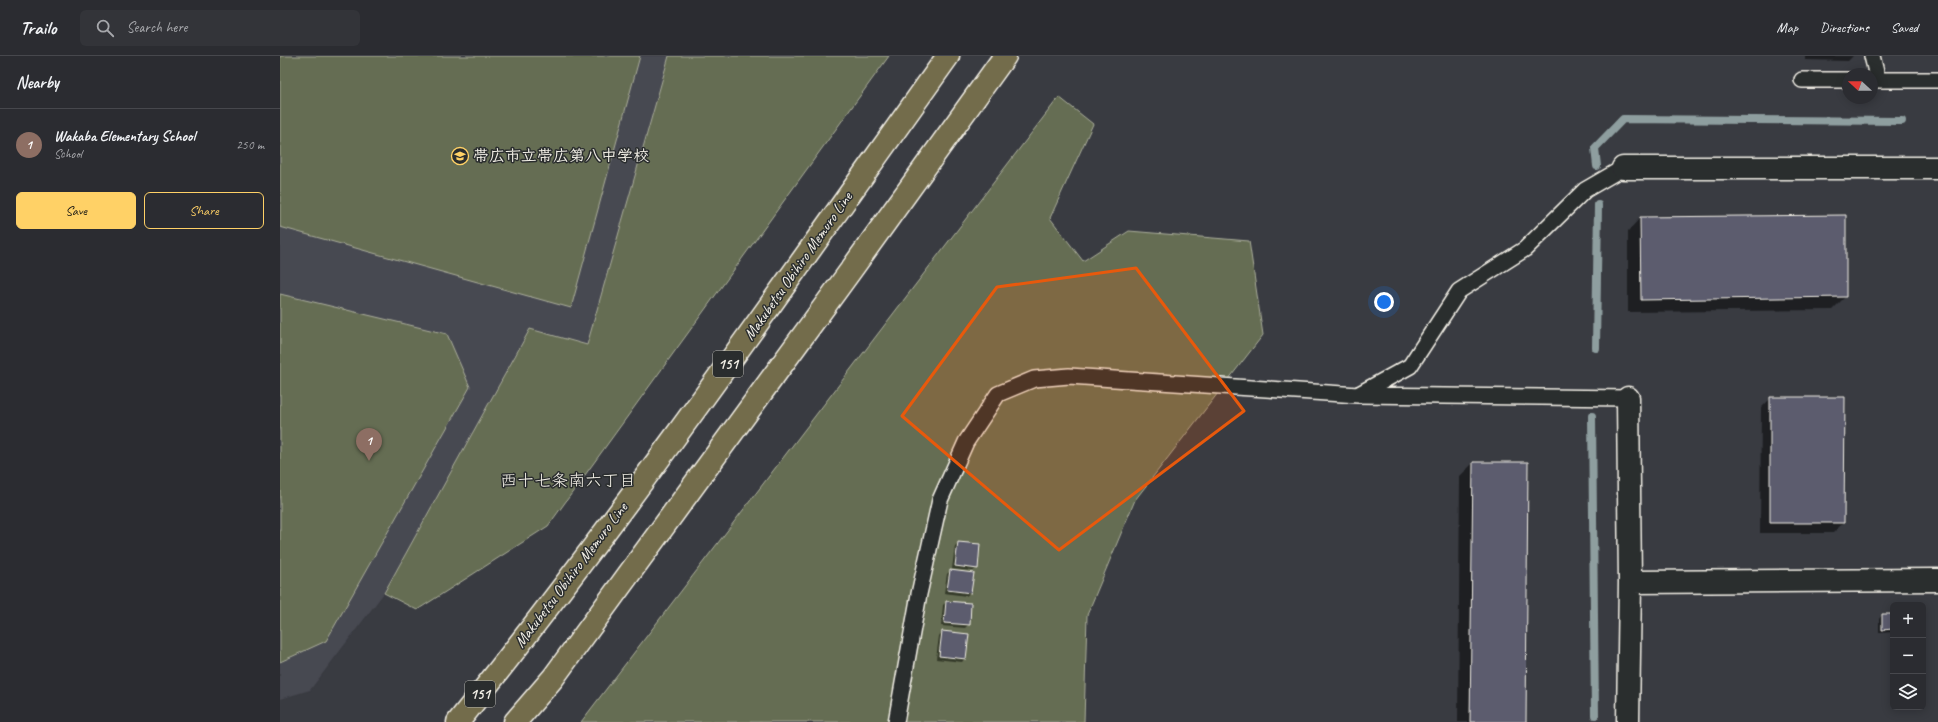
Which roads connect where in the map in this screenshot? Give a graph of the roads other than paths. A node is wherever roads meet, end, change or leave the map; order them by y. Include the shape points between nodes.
1 (948, 56) edge
2 (1005, 56) edge
3 (1872, 56) edge
4 (1874, 68) edge
5 (1802, 80) dead end
6 (1842, 80) edge
7 (1878, 80) edge
8 (1938, 80) edge
9 (1623, 168) joint
10 (1938, 168) edge
11 (1358, 395) junction
12 (1628, 398) joint
13 (1938, 580) edge
14 (1630, 582) junction
15 (458, 722) edge
16 (515, 722) edge
17 (896, 722) edge
18 (1628, 722) edge

1 - 15 main road, Makubetsu Obihiro Memuro Line / 151 via 713,386
2 - 16 main road via 553,678
3 - 4 lane
5 - 6 lane
7 - 8 lane
9 - 10 street
9 - 11 lane via 1585,190 1525,249 1459,291 1410,366
11 - 12 lane
11 - 17 lane via 1069,376 1034,379 998,394 966,442 940,500 919,594
12 - 14 street
13 - 14 street
14 - 18 street

